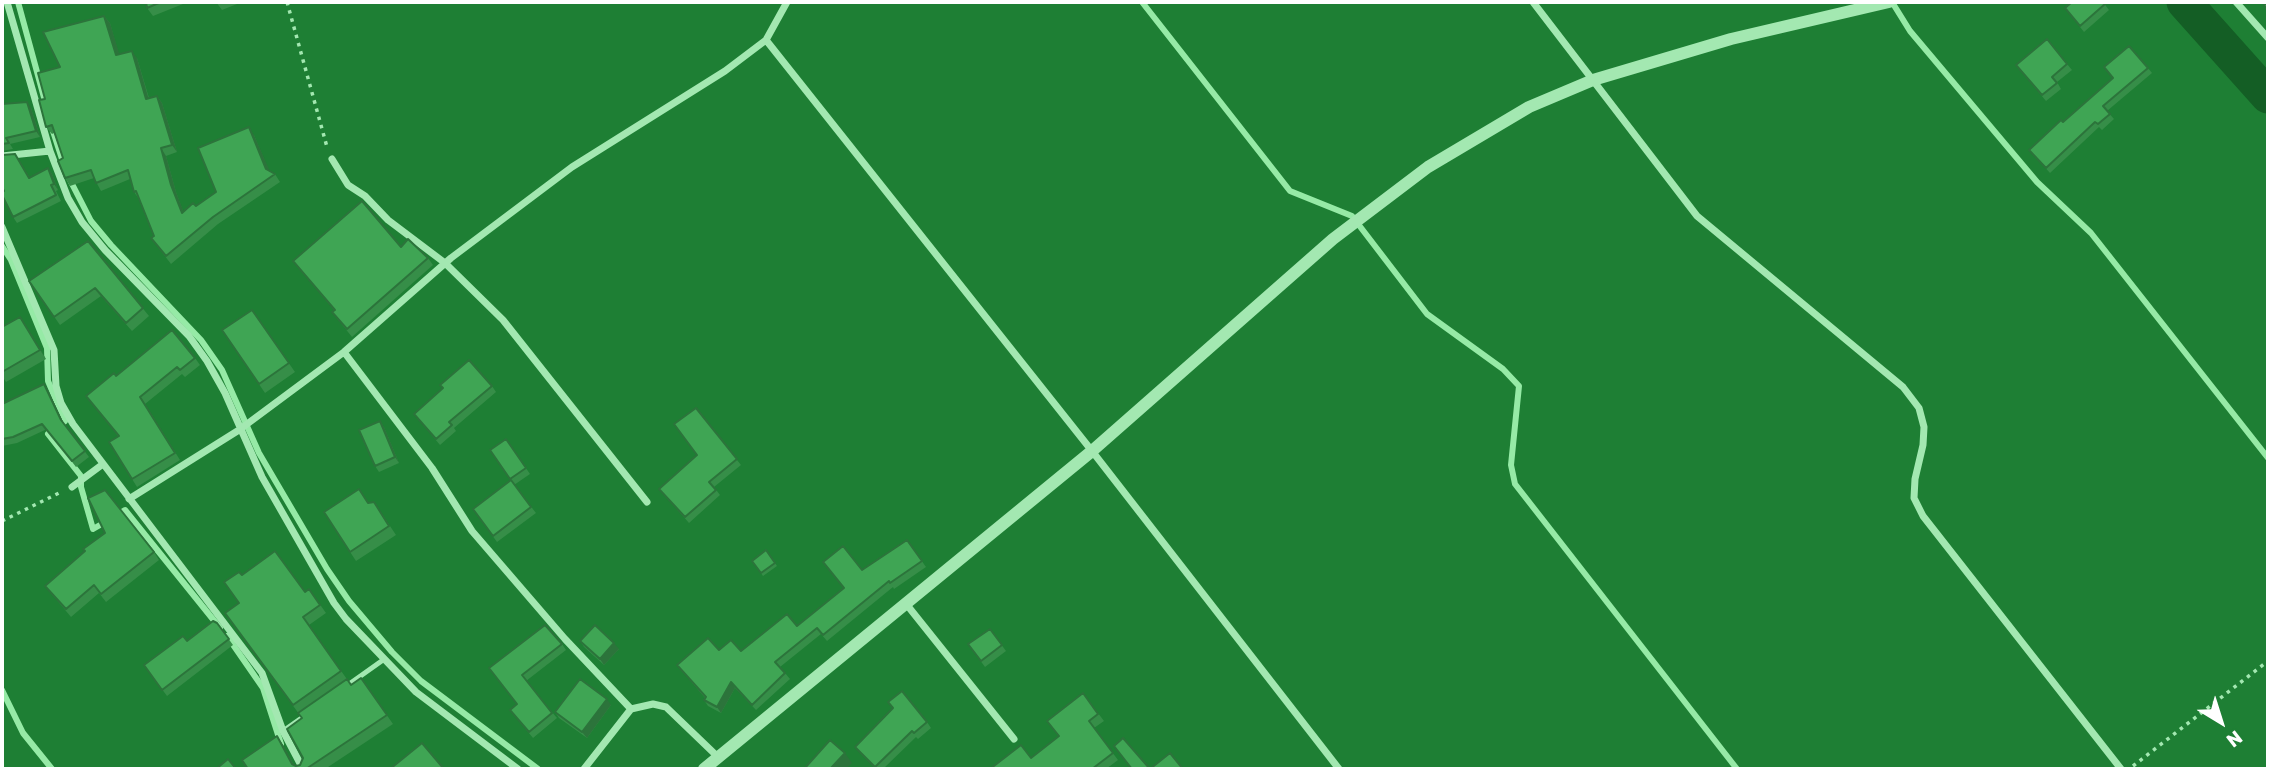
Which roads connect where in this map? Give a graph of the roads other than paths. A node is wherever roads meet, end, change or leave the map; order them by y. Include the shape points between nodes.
1 (6, 2) edge
2 (787, 2) edge
3 (1533, 2) edge
4 (1889, 2) edge
5 (2236, 2) edge
6 (2268, 38) edge
7 (765, 40) junction
8 (1593, 80) junction
9 (50, 151) junction
10 (2, 156) edge
11 (332, 159) road end
12 (2, 227) edge
13 (445, 263) junction
14 (344, 352) junction
15 (239, 430) junction
16 (1092, 451) junction
17 (103, 464) junction
18 (72, 487) road end
19 (129, 499) junction
20 (647, 502) dead end
21 (907, 604) junction
22 (383, 660) junction
23 (339, 692) edge
24 (631, 709) junction
25 (305, 716) edge
26 (283, 732) junction
27 (1014, 739) dead end
28 (718, 757) junction
29 (303, 769) edge
30 (518, 769) edge
31 (584, 769) edge
32 (704, 769) edge
33 (1339, 769) edge
34 (2120, 769) edge

1 - 9 street
2 - 7 street
3 - 8 street
4 - 8 street via 1731,38
5 - 6 street
7 - 13 street via 725,71 572,167
7 - 16 street
8 - 16 street via 1529,107 1428,167 1333,239
8 - 34 street via 1697,216 1903,387 1919,408 1924,427 1914,498 1923,516
9 - 10 street
9 - 15 street via 82,222 189,336 225,393
11 - 13 street via 348,185
12 - 17 street via 54,350 61,403
13 - 14 street
13 - 20 street via 503,320
14 - 15 street
14 - 24 street via 432,468 472,531
15 - 19 street
15 - 22 street via 334,603
16 - 21 street
16 - 33 street
17 - 18 street
17 - 19 street
19 - 26 street via 262,673
21 - 27 street
21 - 28 street
22 - 23 lane
22 - 30 street via 416,692
24 - 28 street via 653,704 666,707
24 - 31 street
25 - 26 lane
26 - 29 street
28 - 32 street

